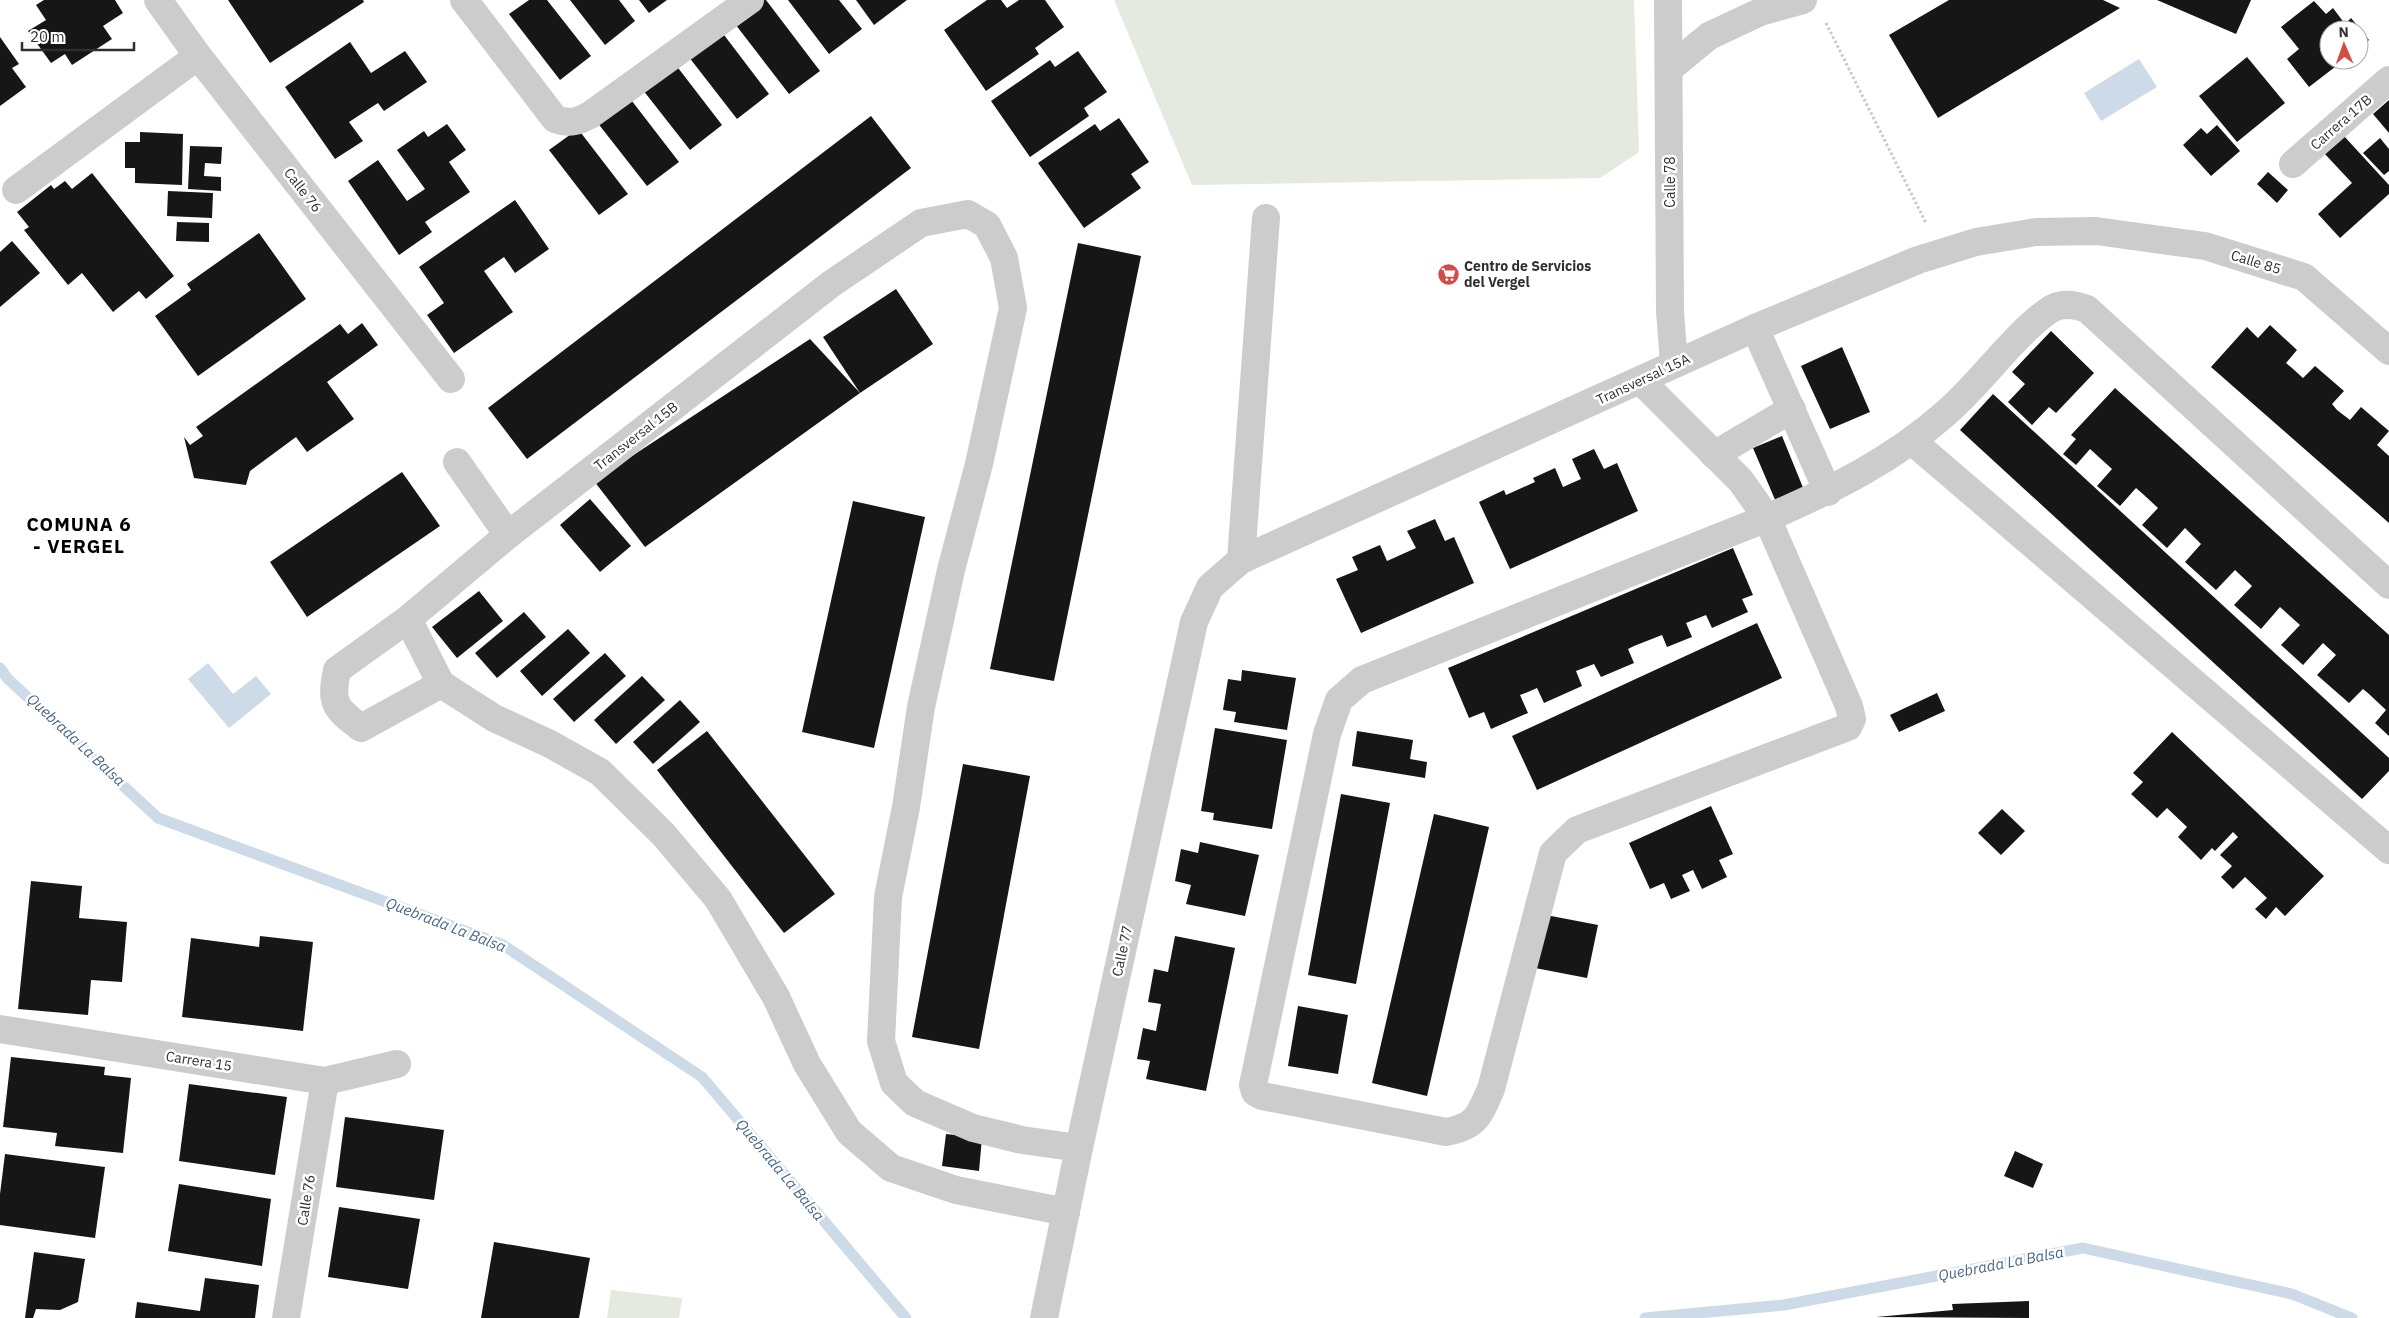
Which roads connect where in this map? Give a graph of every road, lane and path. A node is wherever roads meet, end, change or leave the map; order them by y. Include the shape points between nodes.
1 (158, 0) edge
2 (464, 0) edge
3 (750, 0) edge
4 (1668, 0) edge
5 (1797, 1) edge
6 (1824, 17) dead end
7 (198, 56) junction
8 (1669, 69) junction
9 (2389, 80) edge
10 (2293, 164) dead end
11 (16, 190) dead end
12 (1266, 218) dead end
13 (2096, 231) joint
14 (1941, 253) junction
15 (1755, 328) junction
16 (2389, 351) edge
17 (1674, 364) junction
18 (451, 379) dead end
19 (1641, 381) junction
20 (1792, 409) junction
21 (1912, 440) junction
22 (1714, 455) junction
23 (457, 462) dead end
24 (1828, 492) junction
25 (1767, 518) junction
26 (508, 535) junction
27 (1241, 560) junction
28 (2389, 585) edge
29 (1210, 587) joint
30 (408, 619) junction
31 (441, 684) junction
32 (2389, 850) edge
33 (0, 1029) edge
34 (397, 1064) dead end
35 (325, 1081) junction
36 (1079, 1148) junction
37 (1066, 1212) junction
38 (286, 1318) edge
39 (1044, 1318) edge

1 - 7 street, Calle 76
2 - 3 street via 555,119 567,123 590,115
4 - 8 street, Calle 78
5 - 8 street via 1760,12 1709,36
6 - 14 path
7 - 11 street
7 - 18 street, Calle 76
8 - 17 street, Calle 78 via 1670,311
9 - 10 street, Carrera 17B
12 - 27 street
13 - 14 street, Transversal 15A via 2036,232 1976,242
13 - 16 street, Calle 85 via 2205,246 2304,277
14 - 15 street, Transversal 15A
15 - 17 street, Transversal 15A
15 - 20 street
17 - 19 street, Transversal 15A
19 - 22 street
19 - 27 street, Transversal 15A
20 - 22 street
20 - 24 street
21 - 24 street
21 - 28 street via 1947,413 2044,315 2062,305 2088,308
21 - 32 street
22 - 25 street via 1741,481
23 - 26 street
24 - 25 street
25 - 25 street via 1849,706 1852,719 1848,727 1577,830 1552,853 1491,1089 1479,1117 1464,1128 1446,1132 1255,1092 1253,1085 1325,744 1339,700 1362,680
26 - 30 street, Transversal 15B
26 - 36 street, Transversal 15B via 831,284 921,223 968,214 987,225 1004,258 1013,308 980,464 951,570 921,707 888,897 881,1042 894,1082 915,1104 973,1128 1022,1140
27 - 29 street, Transversal 15A
29 - 36 street, Calle 77 via 1194,622
30 - 31 street
30 - 31 street, Transversal 15B via 337,670 332,693 340,711 361,728
31 - 37 street via 494,718 600,772 663,834 718,899 776,997 808,1064 849,1132 891,1168 956,1190
33 - 35 street, Carrera 15
34 - 35 street, Carrera 15
35 - 38 street, Calle 76
36 - 37 street, Calle 77
37 - 39 street, Calle 77

